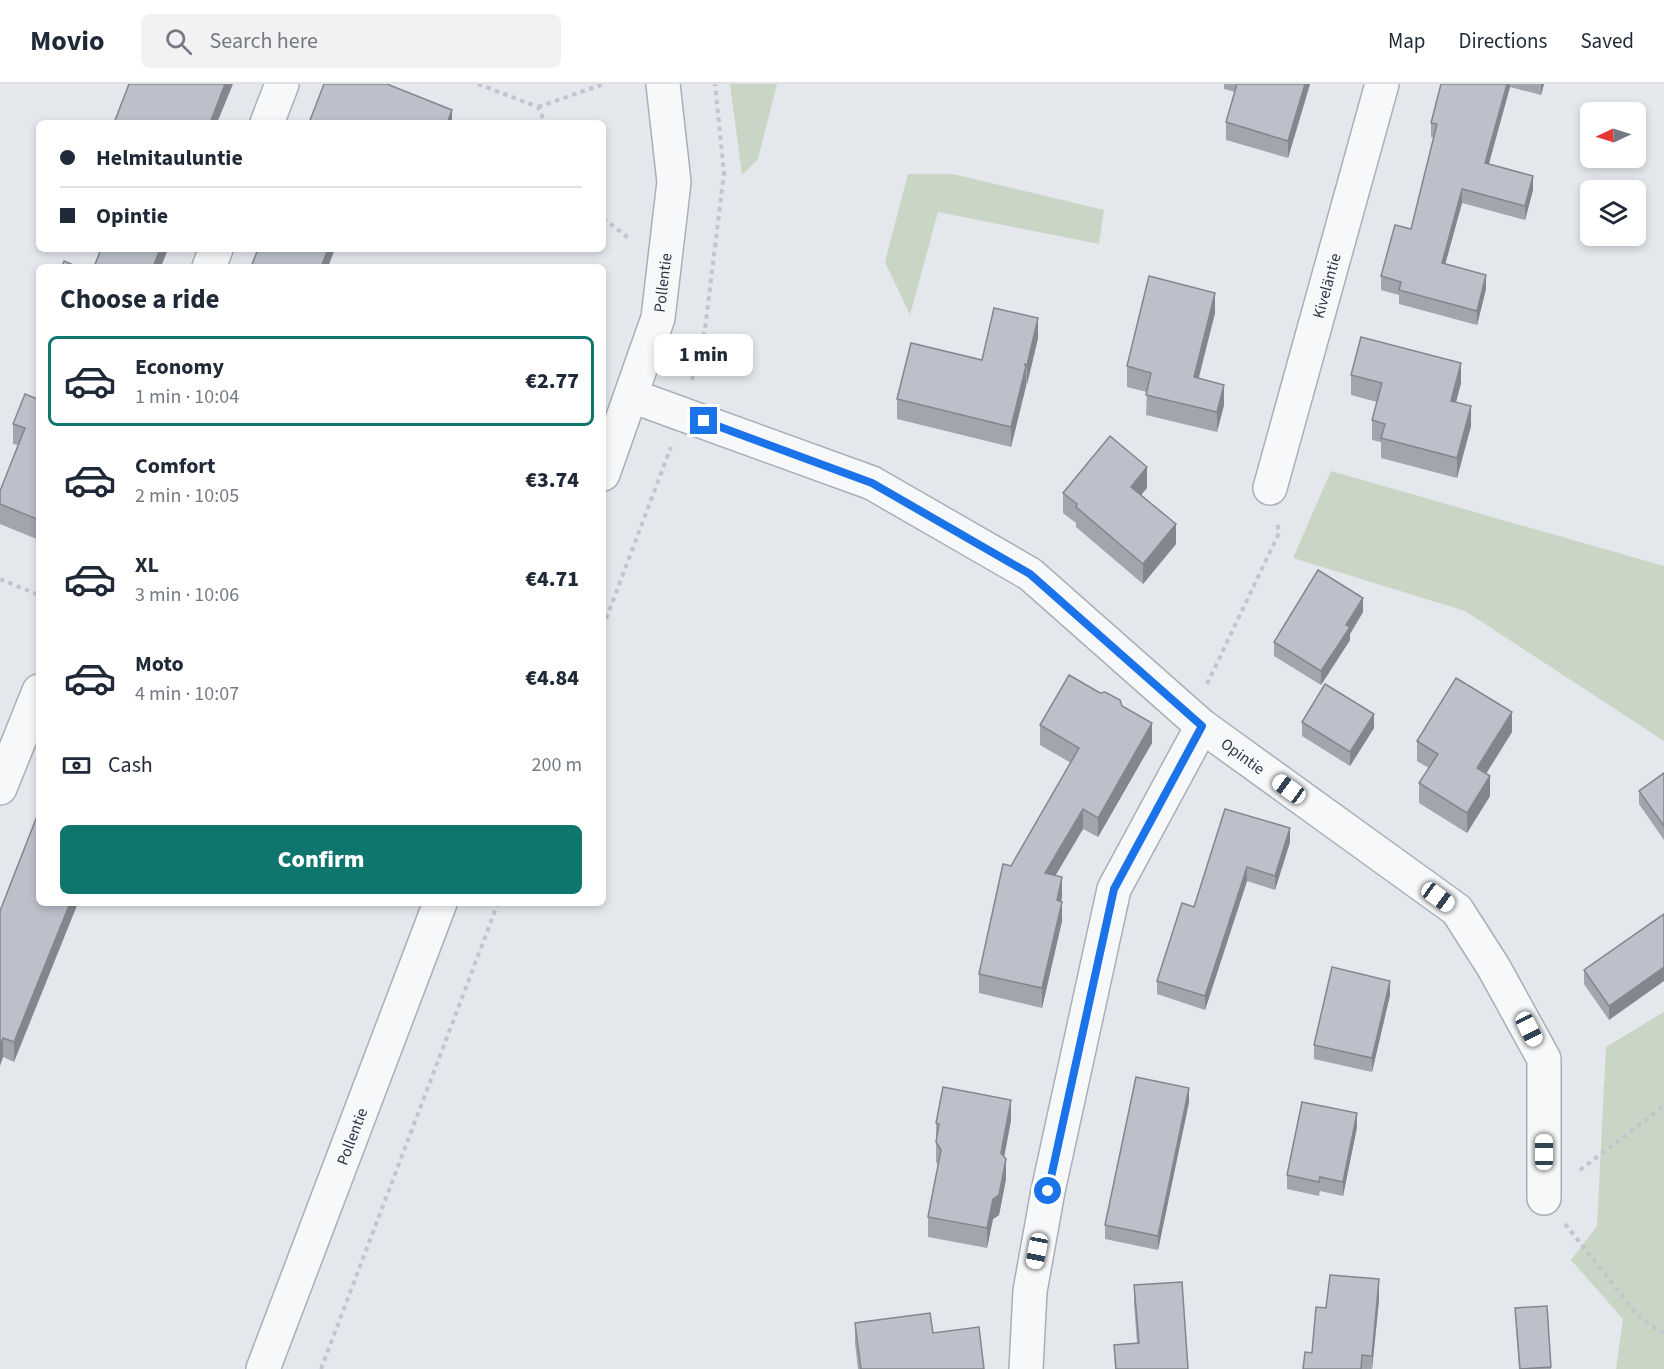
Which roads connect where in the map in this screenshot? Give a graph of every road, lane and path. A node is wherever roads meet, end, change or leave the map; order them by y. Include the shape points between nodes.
1 (282, 84) edge
2 (478, 84) edge
3 (604, 84) edge
4 (663, 84) edge
5 (1382, 84) edge
6 (538, 107) junction
7 (268, 120) edge
8 (544, 120) edge
9 (606, 221) edge
10 (641, 244) dead end
11 (632, 396) junction
12 (606, 466) edge
13 (1270, 488) joint
14 (0, 579) edge
15 (36, 594) edge
16 (36, 698) edge
17 (1196, 722) junction
18 (0, 788) edge
19 (439, 906) edge
20 (497, 906) edge
21 (1664, 1106) edge
22 (1544, 1198) junction
23 (1664, 1334) edge
24 (263, 1369) edge
25 (321, 1369) edge
26 (1026, 1369) edge

1 - 7 street
2 - 6 path
3 - 6 path
4 - 11 street, Pollentie via 674,182 658,318
5 - 13 street, Kiveläntie
6 - 8 path
9 - 10 path
11 - 12 street, Pollentie
11 - 17 street, Opintie via 872,483 1030,574
13 - 17 path via 1280,533
14 - 15 path
16 - 18 street
17 - 22 street, Opintie via 1457,910 1544,1059
17 - 26 street via 1114,889 1048,1191 1030,1291
19 - 24 street, Pollentie
20 - 25 path
21 - 22 path
22 - 23 path via 1640,1318

